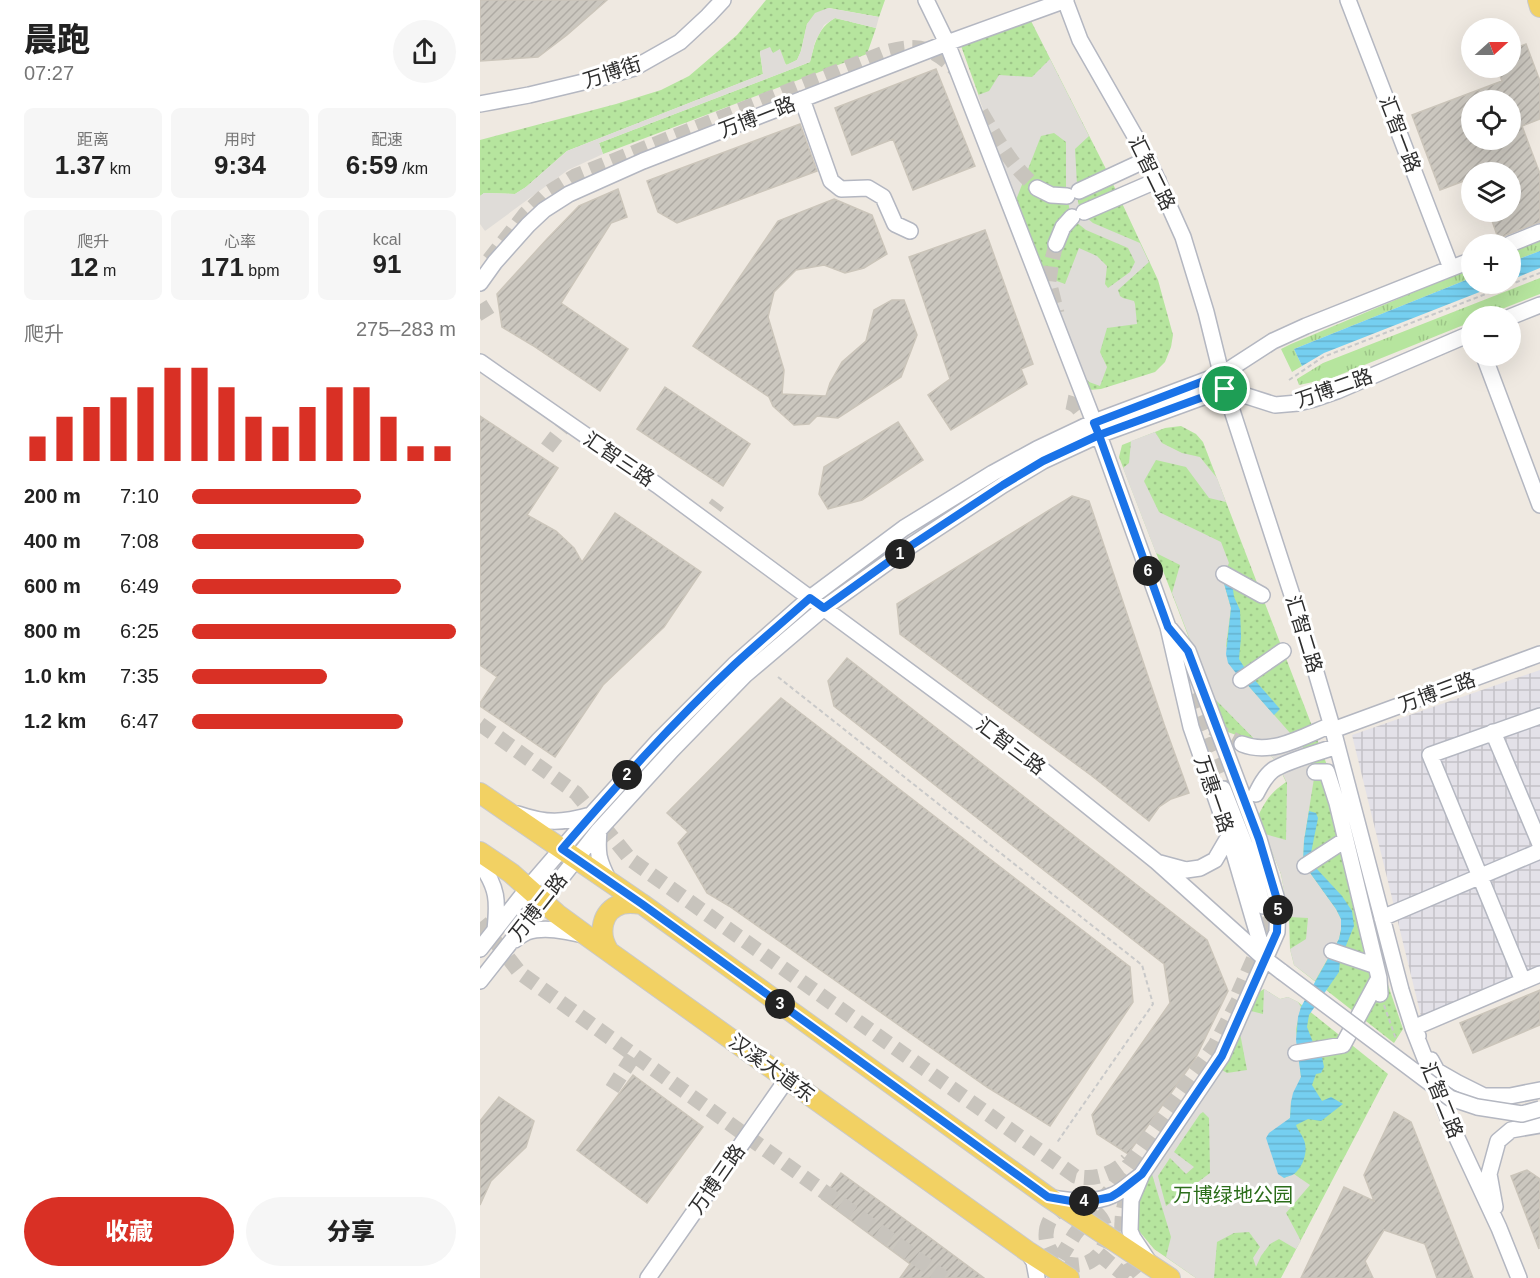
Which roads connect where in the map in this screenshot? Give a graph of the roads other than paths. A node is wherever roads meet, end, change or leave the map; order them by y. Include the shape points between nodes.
1 (723, 0) edge
2 (926, 0) edge
3 (1065, 0) edge
4 (1348, 0) edge
5 (1538, 0) edge
6 (1540, 7) edge
7 (947, 43) junction
8 (802, 99) junction
9 (480, 104) edge
10 (1148, 159) junction
11 (1158, 180) junction
12 (1036, 188) tunnel mouth
13 (910, 231) dead end
14 (1540, 232) edge
15 (1521, 240) edge
16 (1056, 244) tunnel mouth
17 (1461, 264) edge
18 (1451, 268) junction
19 (480, 283) edge
20 (1540, 304) edge
21 (1521, 312) edge
22 (1461, 338) edge
23 (480, 362) edge
24 (1488, 366) edge
25 (1223, 381) junction
26 (1097, 429) junction
27 (1540, 505) edge
28 (1224, 574) dead end
29 (1262, 595) dead end
30 (810, 598) junction
31 (824, 608) junction
32 (1168, 627) junction
33 (1283, 651) dead end
34 (1540, 654) edge
35 (1241, 680) dead end
36 (1540, 716) edge
37 (1332, 727) junction
38 (1493, 732) junction
39 (1242, 744) tunnel mouth
40 (1337, 746) junction
41 (1315, 772) dead end
42 (480, 793) edge
43 (1256, 794) dead end
44 (505, 809) junction
45 (591, 815) junction
46 (599, 830) junction
47 (1229, 836) junction
48 (1346, 840) junction
49 (1540, 844) edge
50 (1540, 851) edge
51 (480, 852) edge
52 (569, 854) junction
53 (1157, 862) junction
54 (480, 863) edge
55 (1309, 864) dead end
56 (1480, 876) junction
57 (609, 881) junction
58 (536, 895) junction
59 (642, 904) junction
60 (1263, 906) tunnel mouth
61 (1382, 918) junction
62 (495, 930) junction
63 (587, 936) junction
64 (510, 943) junction
65 (480, 949) edge
66 (608, 950) junction
67 (1338, 953) dead end
68 (1265, 959) junction
69 (1540, 974) edge
70 (1378, 979) junction
71 (480, 981) edge
72 (1523, 981) junction
73 (1413, 1028) junction
74 (1296, 1053) dead end
75 (787, 1079) junction
76 (1540, 1090) edge
77 (1540, 1109) edge
78 (1540, 1125) edge
79 (1142, 1174) junction
80 (1048, 1197) junction
81 (1499, 1228) junction
82 (1027, 1251) junction
83 (1151, 1264) junction
84 (648, 1278) edge
85 (1037, 1278) edge
86 (1069, 1278) tunnel mouth
87 (1170, 1278) edge
88 (1519, 1278) edge

1 - 9 street, 万博街 via 680,42 634,68
2 - 7 street, 万惠一路
3 - 7 street, 万博一路
3 - 10 street, 汇智二路 via 1080,40
4 - 18 street, 汇智一路
5 - 6 main road
7 - 8 street, 万博一路
7 - 26 street, 万惠一路
8 - 13 street via 831,181 841,189 868,188 883,197 896,224
8 - 19 street, 万博一路 via 643,160 569,194 528,225
10 - 11 street, 汇智二路
10 - 12 street via 1073,194 1051,195
11 - 16 street via 1078,214 1063,227
11 - 25 street, 汇智二路 via 1183,237
14 - 15 street
17 - 18 street, 万博二路
18 - 25 street, 万博二路 via 1273,341
20 - 21 street
22 - 25 street, 万博二路 via 1337,391 1298,402 1275,405
23 - 30 street, 汇智三路
24 - 27 street
25 - 26 street, 万博二路
25 - 37 street, 汇智二路
26 - 30 street, 万博二路 via 1036,449 993,473 904,528
26 - 31 street, 万博二路 via 1003,485
26 - 32 street, 万惠一路
28 - 29 street
30 - 31 street, 汇智三路
30 - 45 street, 万博二路 via 734,665
31 - 46 street, 万博二路 via 745,675
31 - 53 street, 汇智三路 via 1044,771
32 - 47 street, 万惠一路 via 1191,727
32 - 60 street
32 - 68 street, 万惠一路 via 1188,651 1269,870 1278,903 1277,932
33 - 35 street
34 - 37 street, 万博三路
36 - 38 street
37 - 39 street, 万博三路 via 1281,746 1264,749
37 - 40 street, 汇智二路
38 - 49 street
38 - 56 street via 1430,755
40 - 43 street via 1272,770
40 - 61 street, 汇智二路
41 - 48 street via 1327,772
42 - 44 main road
44 - 45 street via 548,822
44 - 52 main road
45 - 52 street, 万博二路
46 - 52 street, 万博二路
46 - 57 street via 599,863
47 - 53 street via 1215,860 1200,868 1186,870
47 - 68 street, 万惠一路
48 - 55 street
48 - 70 street
50 - 56 street
51 - 58 main road, 汉溪大道东
52 - 57 main road
52 - 58 street, 万博二路
53 - 68 street, 汇智三路
54 - 62 street via 497,899
56 - 61 street
56 - 72 street
57 - 59 main road
58 - 62 street, 万博二路
58 - 63 main road, 汉溪大道东
58 - 64 street, 万博二路
59 - 66 main road via 620,904 606,916 602,936
59 - 80 main road
61 - 73 street, 汇智二路
62 - 65 street, 万博二路
63 - 64 street via 540,930 526,932
63 - 66 main road, 汉溪大道东
64 - 71 street, 万博二路
66 - 75 main road, 汉溪大道东
67 - 70 street
68 - 77 street, 汇智三路, bridge via 1450,1098 1522,1114
68 - 79 street, 万惠一路 via 1222,1056
69 - 72 street
70 - 74 street via 1343,1045
72 - 73 street
73 - 76 street via 1437,1071 1458,1083 1484,1095 1510,1096
73 - 81 street, 汇智二路 via 1451,1125
75 - 82 main road, 汉溪大道东
75 - 84 street, 万博三路
78 - 81 street via 1510,1130 1498,1141 1489,1174
79 - 80 street via 1111,1197 1086,1202
79 - 83 street via 1131,1200 1130,1231
80 - 83 main road
81 - 88 street, 汇智二路
82 - 85 street
82 - 86 main road, 汉溪大道东
83 - 87 main road

